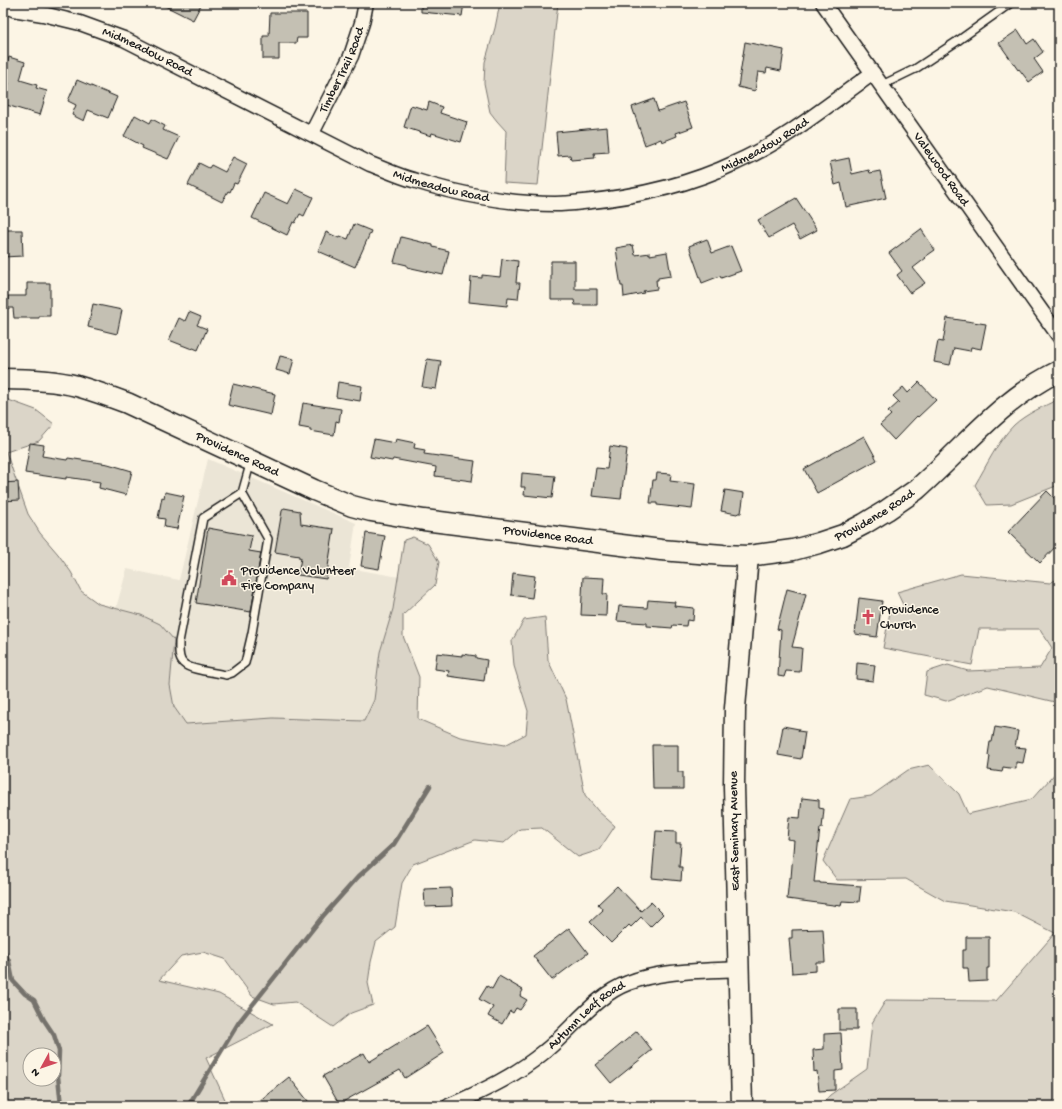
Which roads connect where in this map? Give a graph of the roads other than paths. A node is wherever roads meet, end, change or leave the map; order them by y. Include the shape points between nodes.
1 (366, 3) edge
2 (823, 3) edge
3 (1011, 3) edge
4 (13, 9) dead end
5 (873, 73) junction
6 (882, 85) junction
7 (312, 134) junction
8 (1059, 336) edge
9 (1059, 371) edge
10 (3, 379) edge
11 (251, 461) junction
12 (242, 493) junction
13 (748, 556) junction
14 (739, 969) junction
15 (449, 1106) edge
16 (742, 1106) edge

1 - 7 street, Timber Trail Road via 351,56
2 - 5 street, Valewood Road
3 - 6 lane via 914,69
4 - 7 street, Midmeadow Road via 80,23 124,39
5 - 6 street, Valewood Road
5 - 7 street, Midmeadow Road via 771,144 737,162 654,190 604,200 556,204 506,200 453,191 412,180 370,164
6 - 8 street, Valewood Road
9 - 13 street, Providence Road via 1003,407 916,490 864,524 819,543 793,550
10 - 11 street, Providence Road via 52,381 103,394
11 - 12 lane
11 - 13 street, Providence Road via 334,499 359,508 392,515 661,550
12 - 12 lane via 268,539 245,663 226,675 191,668 183,662 179,642 203,518
13 - 14 street, East Seminary Avenue via 734,708
14 - 15 street, Autumn Leaf Road via 654,975 627,983 605,996 545,1051 520,1070 492,1087
14 - 16 street, East Seminary Avenue

